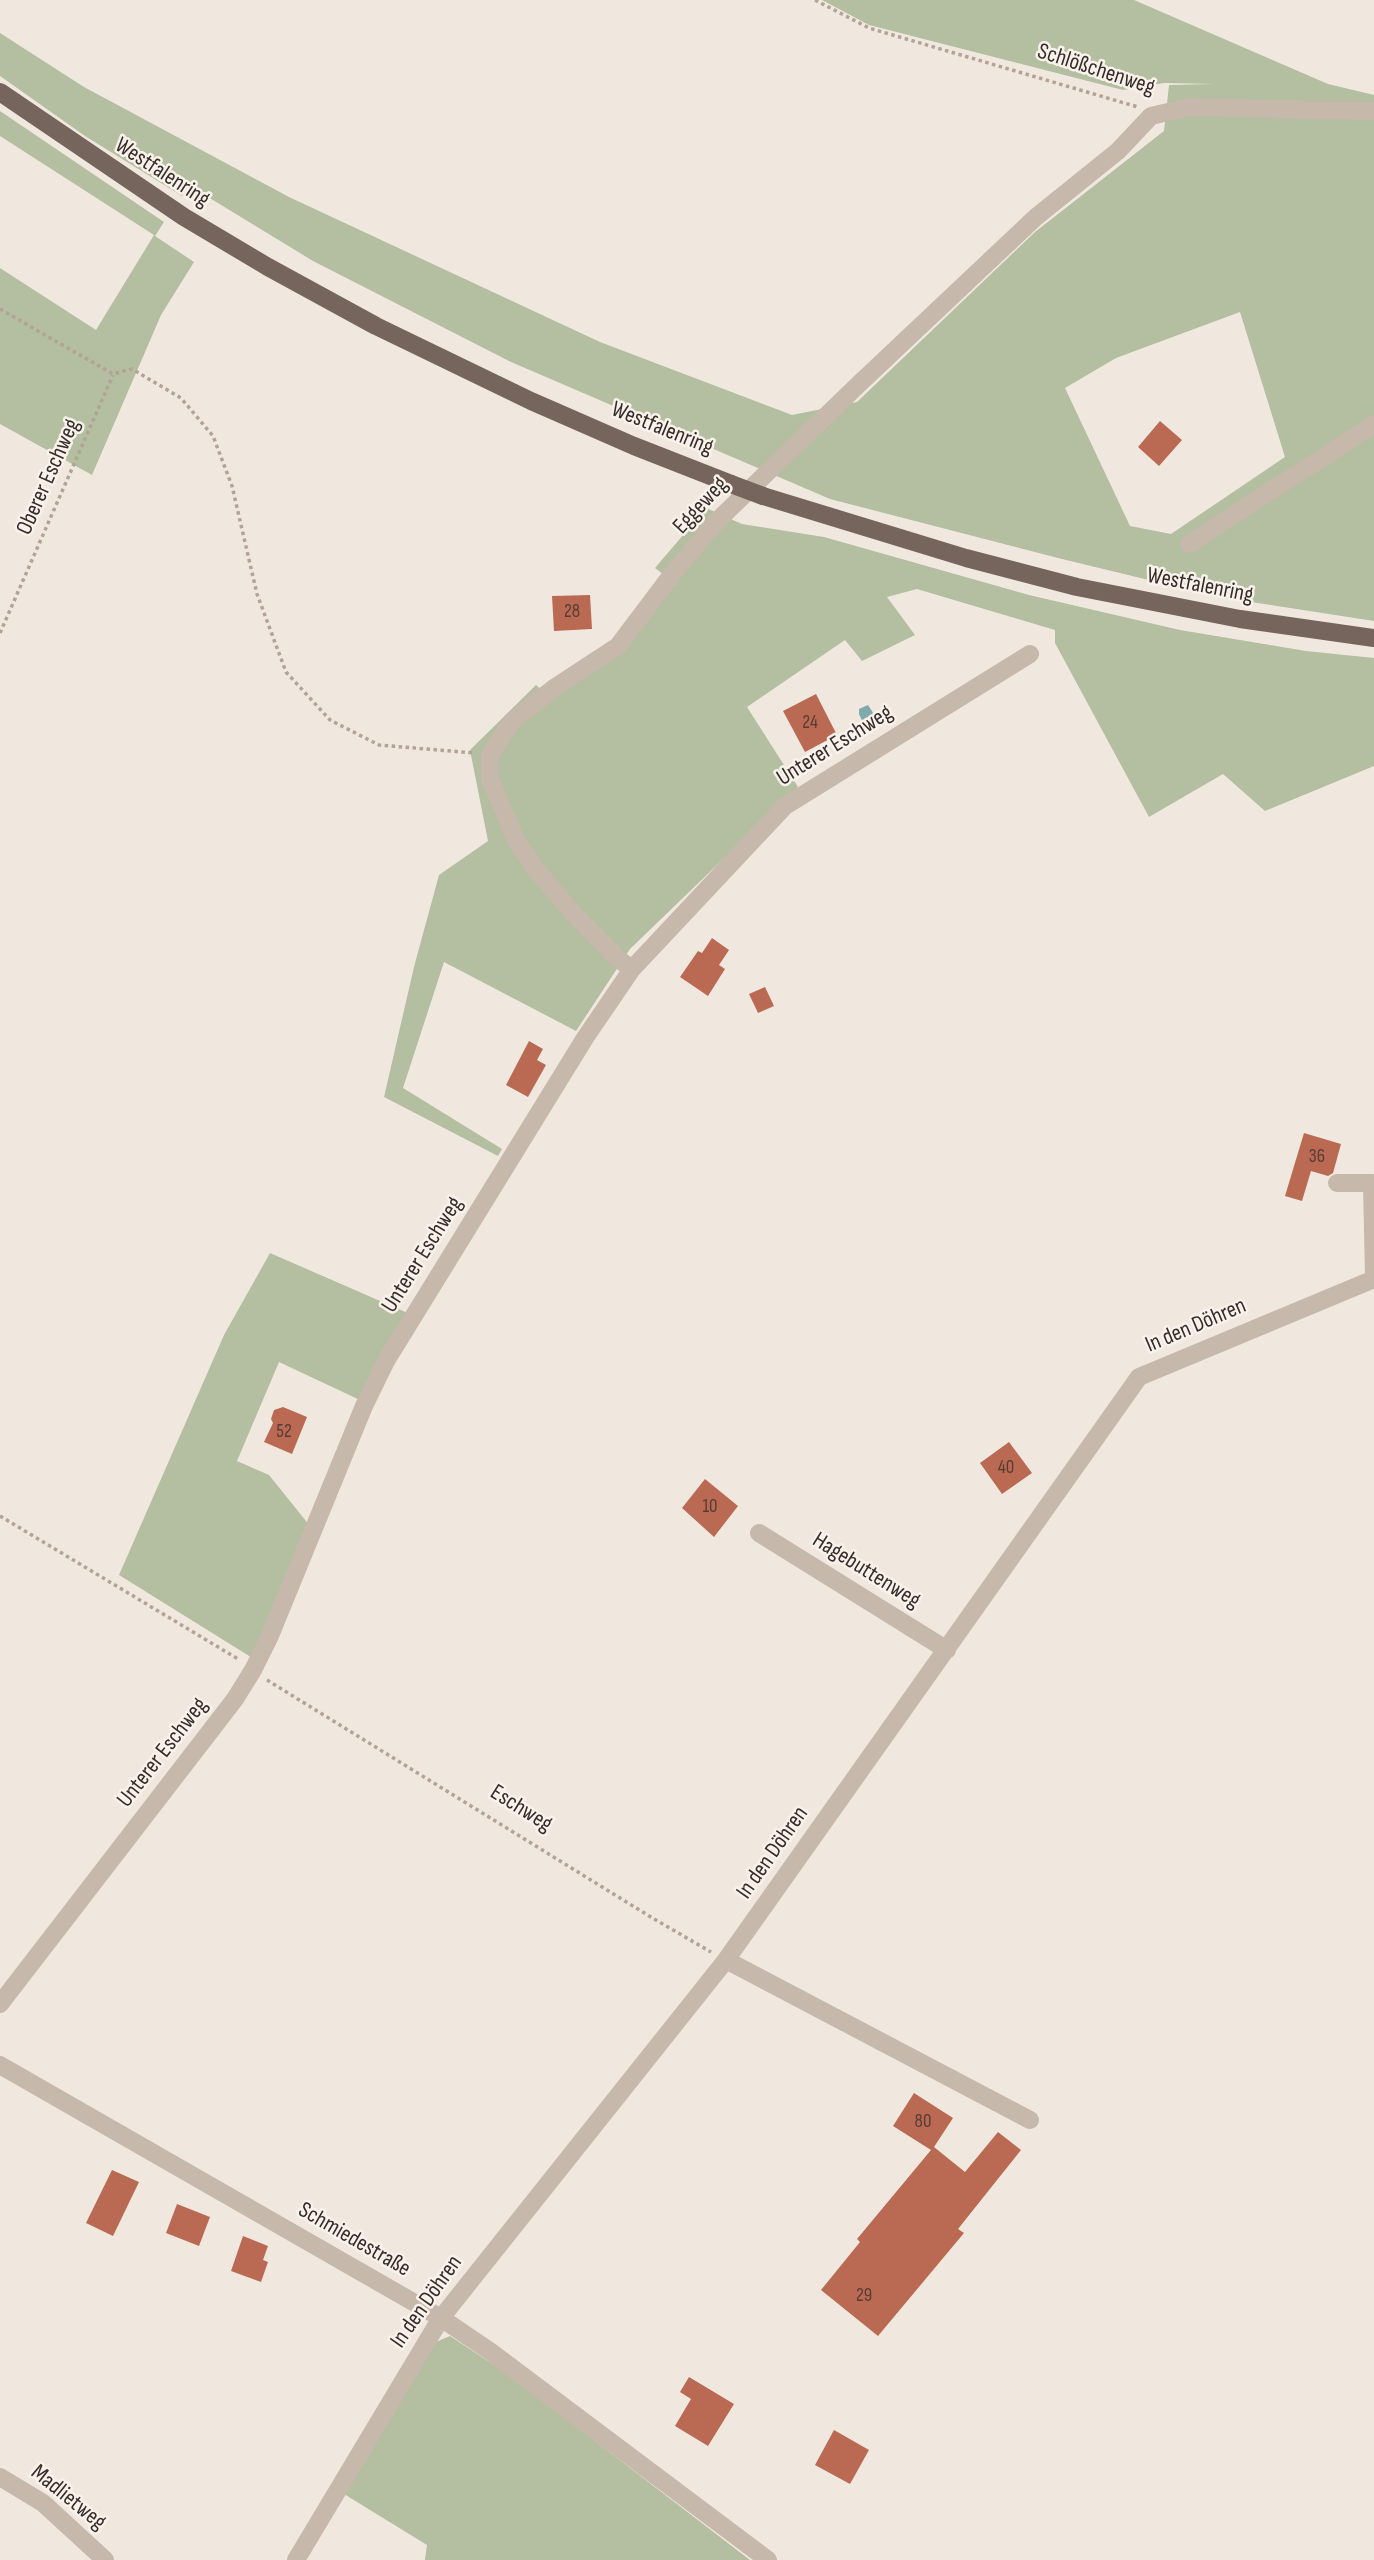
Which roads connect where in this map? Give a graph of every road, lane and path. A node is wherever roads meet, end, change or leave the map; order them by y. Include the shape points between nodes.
1 (815, 0) edge
2 (0, 92) edge
3 (1374, 111) edge
4 (1152, 116) junction
5 (0, 309) edge
6 (113, 374) junction
7 (1374, 424) edge
8 (1189, 544) dead end
9 (0, 633) edge
10 (1374, 638) edge
11 (1030, 654) dead end
12 (490, 755) junction
13 (632, 969) junction
14 (1337, 1183) dead end
15 (1374, 1278) edge
16 (0, 1516) edge
17 (760, 1533) dead end
18 (947, 1650) junction
19 (253, 1670) junction
20 (726, 1961) junction
21 (0, 2004) edge
22 (0, 2065) edge
23 (1030, 2120) dead end
24 (441, 2318) junction
25 (0, 2477) edge
26 (105, 2560) edge
27 (296, 2560) edge
28 (768, 2560) edge

1 - 4 path, Schlößchenweg via 869,28 1133,104
2 - 10 main road, Westfalenring, bridge via 184,217 268,267 376,326 634,446 763,496 1077,587 1240,619
3 - 4 street, Schlößchenweg via 1189,107
4 - 12 street, Eggeweg via 1118,151 1036,217 850,392 717,521 618,646 512,721
5 - 6 path
6 - 9 path, Oberer Eschweg
6 - 12 path via 132,369 181,398 213,436 232,486 257,594 286,672 330,720 379,745
7 - 8 street
11 - 13 street, Unterer Eschweg via 785,806
12 - 13 street via 490,779 517,842 573,914
13 - 19 street, Unterer Eschweg via 386,1361
14 - 15 street via 1372,1183
15 - 18 street, In den Döhren via 1139,1377
16 - 19 path, Eschweg
17 - 18 street, Hagebuttenweg
18 - 20 street, In den Döhren
19 - 20 path, Eschweg
19 - 21 street, Unterer Eschweg
20 - 23 street
20 - 24 street, In den Döhren
22 - 24 street, Schmiedestraße
24 - 27 street, In den Döhren
24 - 28 street, Schmiedestraße
25 - 26 street, Madlietweg via 43,2503

